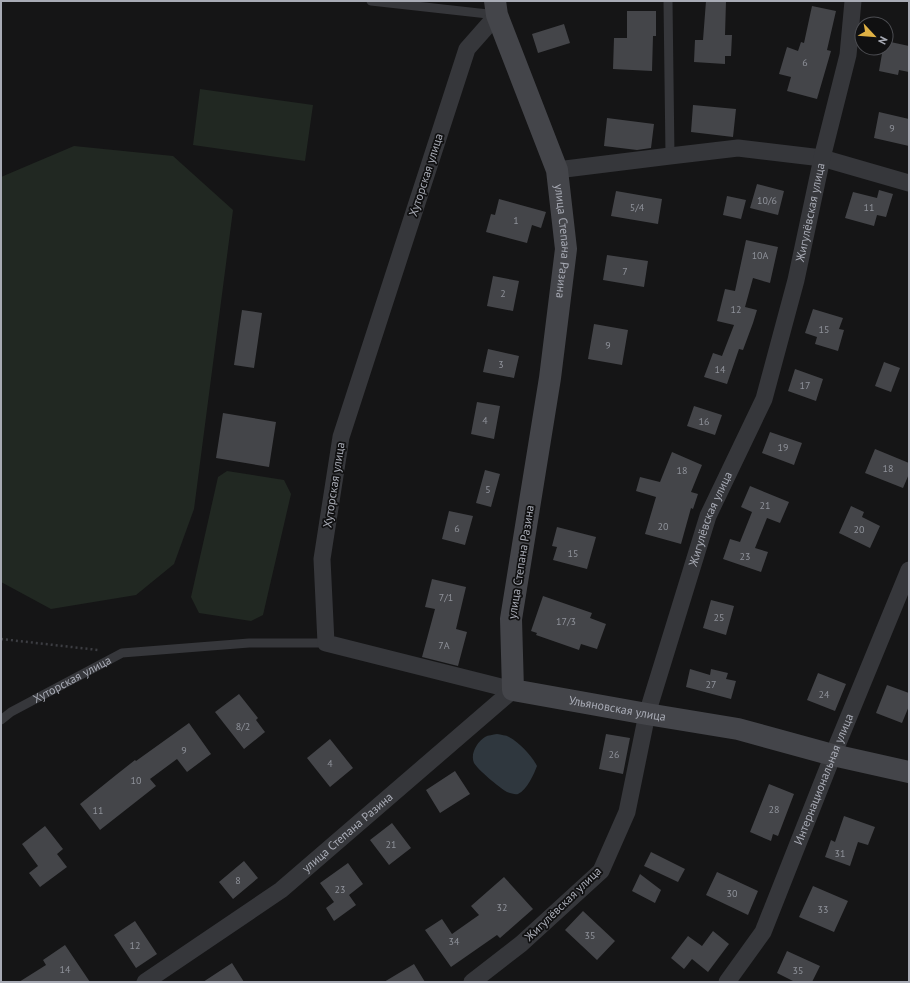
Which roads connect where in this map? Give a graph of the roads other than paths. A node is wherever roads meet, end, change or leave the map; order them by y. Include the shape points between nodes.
1 (371, 1) edge
2 (668, 1) edge
3 (853, 1) edge
4 (496, 8) edge
5 (670, 156) junction
6 (822, 158) junction
7 (556, 170) junction
8 (909, 183) edge
9 (909, 570) edge
10 (326, 643) junction
11 (513, 690) junction
12 (647, 714) junction
13 (1, 720) edge
14 (833, 755) junction
15 (909, 772) edge
16 (145, 982) edge
17 (472, 982) edge
18 (727, 982) edge

1 - 4 lane
2 - 5 lane
3 - 6 street, Жигулёвская улица via 848,55
4 - 7 street, улица Степана Разина
4 - 10 street, Хуторская улица via 467,49 341,436 322,559
5 - 6 street via 738,148
5 - 7 street
6 - 8 street
6 - 12 street, Жигулёвская улица via 796,280 764,399 708,516
7 - 11 street, улица Степана Разина via 566,249 550,378 511,619
9 - 14 street, Интернациональная улица
10 - 11 street, Ульяновская улица
10 - 13 lane, Хуторская улица via 249,643 122,653 11,712
11 - 12 street, Ульяновская улица
11 - 16 street, улица Степана Разина via 281,890
12 - 14 street, Ульяновская улица via 738,729
12 - 17 street, Жигулёвская улица via 627,812 601,871 521,944
14 - 15 street, Ульяновская улица
14 - 18 street, Интернациональная улица via 763,932

